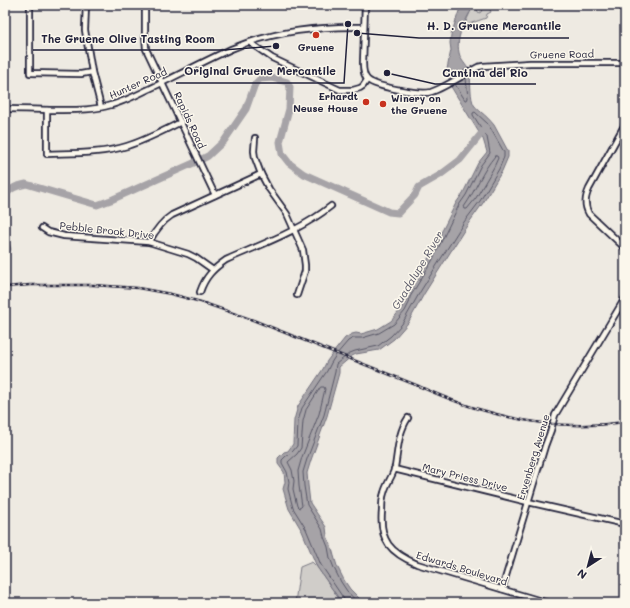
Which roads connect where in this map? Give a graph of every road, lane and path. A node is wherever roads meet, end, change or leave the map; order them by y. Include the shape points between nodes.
1 (30, 5) edge
2 (86, 5) edge
3 (145, 5) edge
4 (365, 5) edge
5 (364, 27) junction
6 (249, 42) junction
7 (625, 63) edge
8 (92, 72) junction
9 (367, 80) junction
10 (163, 83) junction
11 (101, 108) junction
12 (5, 109) edge
13 (47, 110) junction
14 (180, 122) junction
15 (625, 124) edge
16 (255, 138) dead end
17 (261, 174) junction
18 (215, 195) junction
19 (331, 206) dead end
20 (42, 228) dead end
21 (294, 230) junction
22 (149, 242) junction
23 (625, 248) edge
24 (213, 270) junction
25 (200, 292) dead end
26 (297, 295) dead end
27 (625, 298) edge
28 (408, 418) dead end
29 (394, 469) junction
30 (528, 502) junction
31 (625, 524) edge
32 (502, 589) junction
33 (548, 603) edge

1 - 8 street via 30,73
2 - 8 street via 85,30
3 - 10 street, Rapids Road via 146,49
4 - 5 street
5 - 6 street, Hunter Road via 301,30
5 - 9 street via 363,67
6 - 9 street via 272,58 340,90 360,88
6 - 10 street, Hunter Road
7 - 9 street, Gruene Road via 483,66 427,93 380,86
8 - 11 street
10 - 11 street, Hunter Road via 122,102
10 - 14 street, Rapids Road
11 - 13 street, Hunter Road
12 - 13 street, Hunter Road
13 - 14 street via 47,154 88,153 119,148 144,140
14 - 18 street, Rapids Road
15 - 23 street via 585,200 589,214
16 - 17 street via 254,151
17 - 18 street
17 - 21 street via 287,214
18 - 22 street via 166,219
19 - 21 street
20 - 22 street, Pebble Brook Drive via 64,236
21 - 24 street via 226,260
21 - 26 street via 303,250 305,265
22 - 24 street, Pebble Brook Drive via 192,256
24 - 25 street
27 - 30 street, Ervenberg Avenue via 557,411
28 - 29 street, Edwards Boulevard via 402,429
29 - 30 street, Mary Priess Drive
29 - 32 street, Edwards Boulevard via 384,492 381,518 383,534 389,546 417,564
30 - 31 street, Mary Priess Drive
30 - 32 street, Ervenberg Avenue
32 - 33 street, Edwards Boulevard

